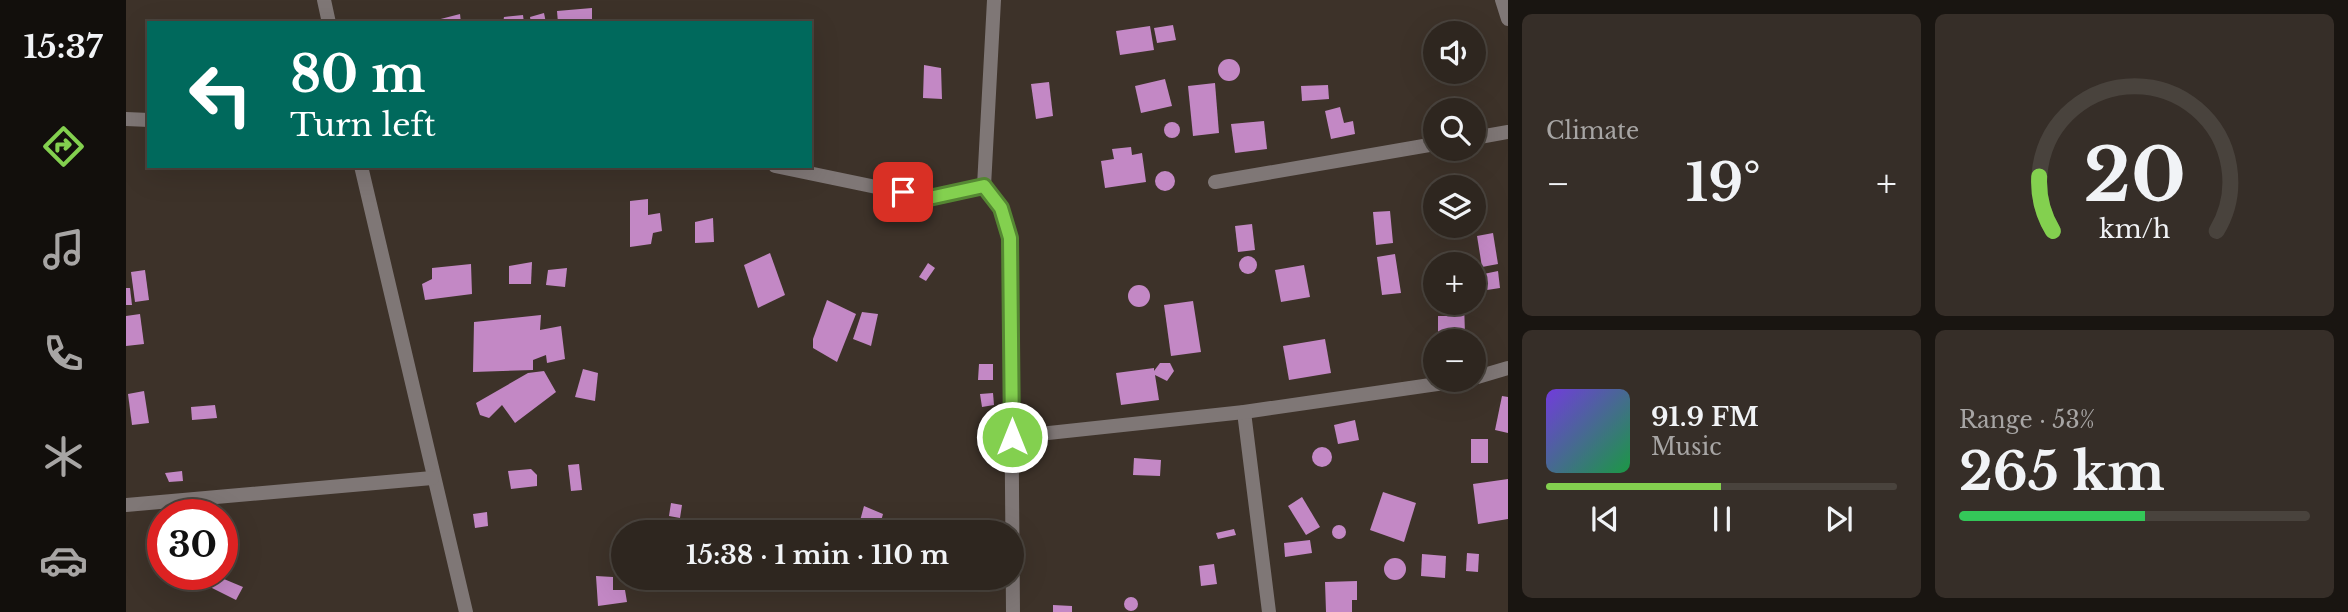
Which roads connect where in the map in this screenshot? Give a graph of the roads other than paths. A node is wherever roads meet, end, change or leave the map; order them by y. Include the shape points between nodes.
1 (324, 0) edge
2 (994, 0) edge
3 (1502, 0) edge
4 (1508, 19) edge
5 (329, 21) edge
6 (126, 119) edge
7 (147, 120) edge
8 (1508, 132) edge
9 (1486, 136) edge
10 (1423, 146) edge
11 (361, 168) edge
12 (785, 168) edge
13 (1215, 182) dead end
14 (984, 186) junction
15 (1508, 368) edge
16 (1486, 374) edge
17 (1423, 386) edge
18 (1244, 412) junction
19 (1012, 437) junction
20 (432, 478) junction
21 (126, 505) edge
22 (466, 612) edge
23 (1013, 612) edge
24 (1269, 612) edge

1 - 5 street
2 - 14 street
3 - 4 street
6 - 7 street
8 - 9 street
10 - 13 street
11 - 20 street
12 - 14 street via 929,198
14 - 19 street via 1001,208 1010,238
15 - 16 street
17 - 18 street
18 - 19 street
18 - 24 street
19 - 23 street
20 - 21 street
20 - 22 street

